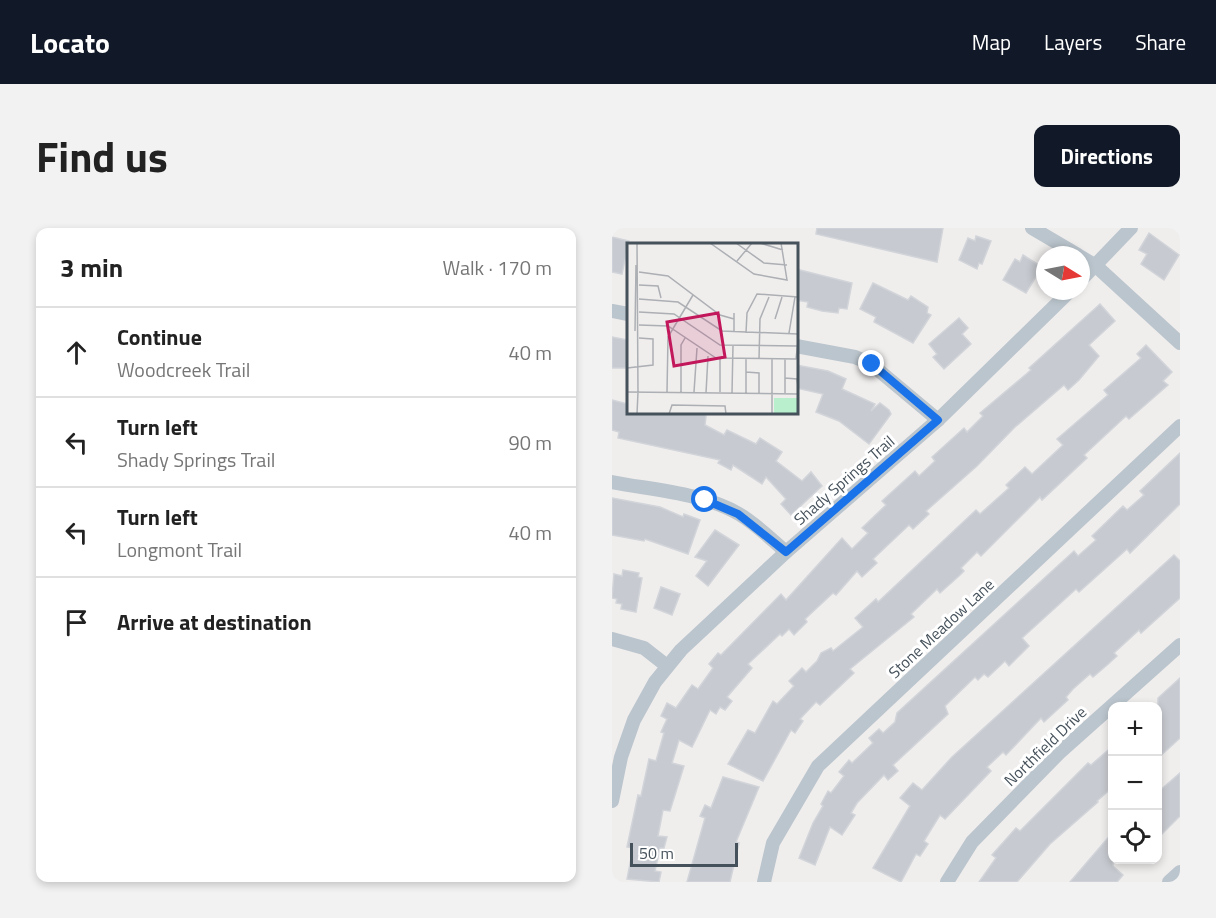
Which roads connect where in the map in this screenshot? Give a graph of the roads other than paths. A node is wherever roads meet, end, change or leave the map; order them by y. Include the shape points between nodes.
1 (1032, 228) edge
2 (1131, 228) edge
3 (1062, 246) edge
4 (1090, 262) edge
5 (1096, 266) junction
6 (1090, 272) edge
7 (1061, 300) edge
8 (612, 311) edge
9 (627, 314) edge
10 (1180, 343) edge
11 (798, 346) edge
12 (938, 420) junction
13 (1180, 426) edge
14 (612, 483) edge
15 (786, 552) junction
16 (612, 639) edge
17 (1180, 645) edge
18 (668, 666) junction
19 (612, 801) edge
20 (1180, 872) edge
21 (764, 882) edge
22 (947, 882) edge
23 (1169, 882) edge

1 - 3 street
2 - 5 street
4 - 5 street
5 - 6 street
5 - 10 street
7 - 12 street, Shady Springs Trail
8 - 9 street
11 - 12 street via 872,364
12 - 15 street, Shady Springs Trail
13 - 21 street, Stone Meadow Lane via 818,766 773,843
14 - 15 street via 705,500 723,507 756,526
15 - 18 street, Shady Springs Trail
16 - 18 street via 644,648
17 - 22 street, Northfield Drive via 1059,753 972,842
18 - 19 street, Shady Springs Trail via 634,720
20 - 23 street

